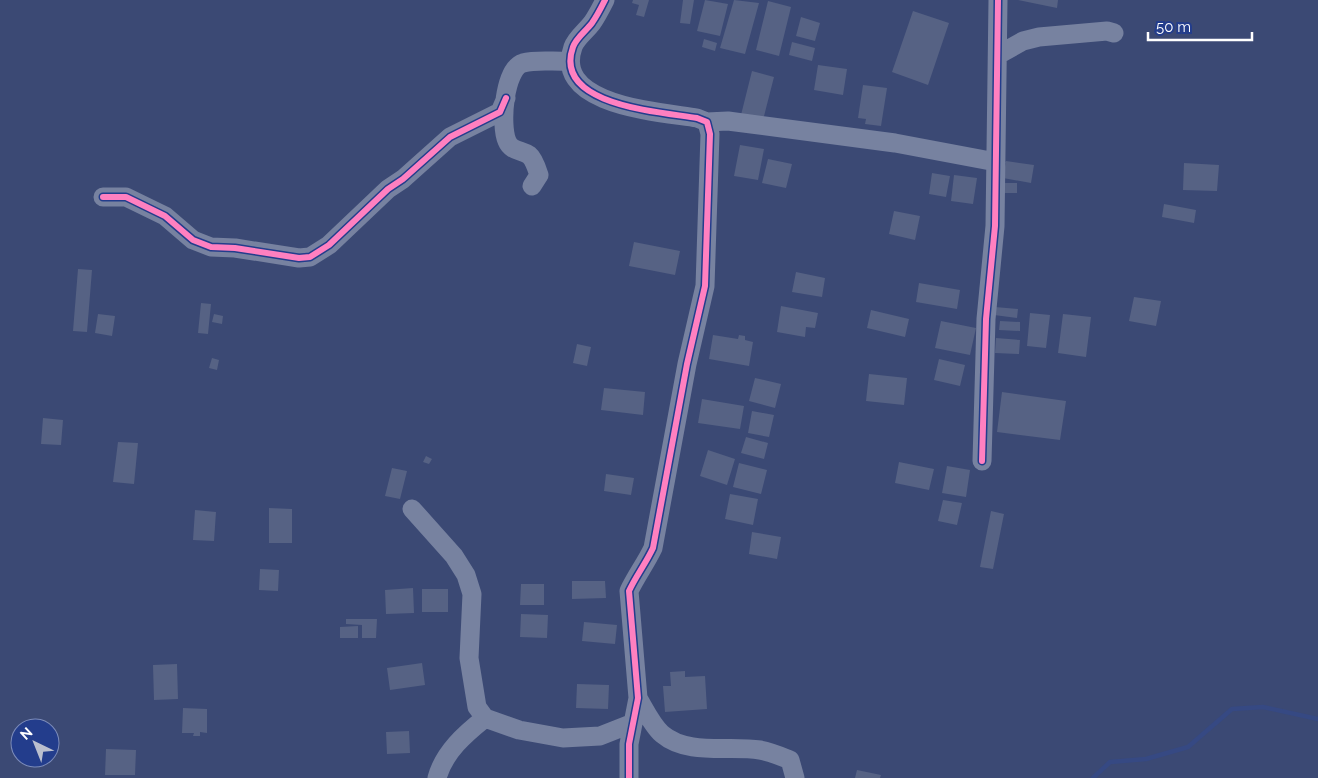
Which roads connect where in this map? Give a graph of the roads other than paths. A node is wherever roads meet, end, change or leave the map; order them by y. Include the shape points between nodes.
1 (605, 0) edge
2 (998, 0) edge
3 (1114, 33) dead end
4 (998, 55) junction
5 (569, 60) junction
6 (506, 98) junction
7 (707, 122) junction
8 (996, 162) junction
9 (532, 186) dead end
10 (103, 197) dead end
11 (982, 461) dead end
12 (412, 509) dead end
13 (638, 698) junction
14 (485, 718) junction
15 (634, 723) junction
16 (437, 778) edge
17 (628, 778) edge
18 (795, 778) edge

1 - 5 street via 593,23 573,45
2 - 4 street
3 - 4 street via 1039,37
4 - 8 street
5 - 6 street via 524,63 516,67
5 - 7 street via 574,76 595,95 621,106
6 - 9 street via 504,126 507,142 515,150 529,155 536,166 539,175
6 - 10 street via 500,112 450,138 388,189 329,245 310,257 211,247 193,240 165,216 126,197
7 - 8 street via 895,143
7 - 13 street via 710,153 705,286 652,548 629,591
8 - 11 street via 995,226 986,319
12 - 14 street via 454,556 466,575 472,594 469,658 477,707
13 - 15 street
13 - 18 street via 662,734 678,743 776,754 790,760
14 - 15 street via 519,730 563,738 600,736
14 - 16 street via 458,740
15 - 17 street via 629,744

